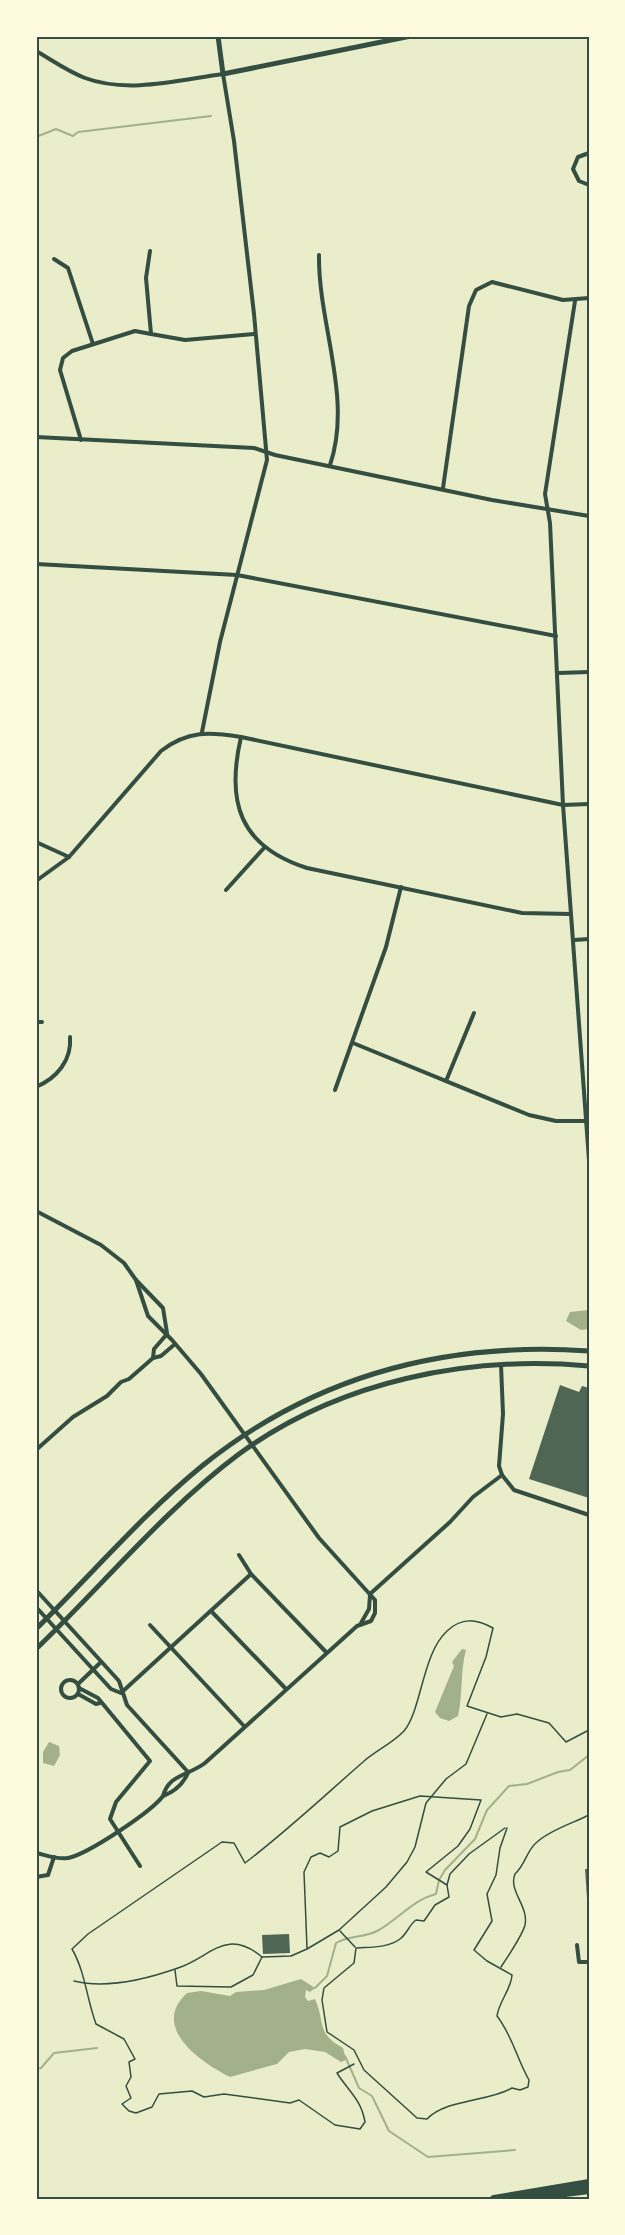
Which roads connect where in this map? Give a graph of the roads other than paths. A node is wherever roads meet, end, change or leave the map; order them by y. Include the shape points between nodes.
1 (218, 36) edge
2 (410, 36) edge
3 (36, 51) edge
4 (223, 74) junction
5 (589, 153) edge
6 (589, 185) edge
7 (150, 251) dead end
8 (319, 255) dead end
9 (54, 260) dead end
10 (589, 298) edge
11 (575, 301) junction
12 (151, 334) junction
13 (254, 334) junction
14 (93, 344) junction
15 (36, 437) edge
16 (81, 440) junction
17 (266, 452) junction
18 (330, 465) junction
19 (443, 488) junction
20 (546, 510) junction
21 (589, 516) edge
22 (36, 564) edge
23 (237, 575) junction
24 (556, 636) junction
25 (589, 672) edge
26 (558, 673) junction
27 (202, 732) junction
28 (241, 737) junction
29 (589, 804) edge
30 (563, 805) junction
31 (36, 842) edge
32 (264, 848) junction
33 (69, 857) junction
34 (36, 881) edge
35 (401, 887) junction
36 (226, 890) dead end
37 (570, 914) junction
38 (589, 939) edge
39 (574, 940) junction
40 (474, 1013) dead end
41 (36, 1022) edge
42 (42, 1022) dead end
43 (70, 1037) dead end
44 (353, 1042) junction
45 (589, 1071) edge
46 (583, 1072) junction
47 (446, 1081) junction
48 (36, 1087) edge
49 (335, 1090) dead end
50 (586, 1121) junction
51 (589, 1160) edge
52 (36, 1211) edge
53 (136, 1280) junction
54 (167, 1334) junction
55 (176, 1344) junction
56 (589, 1351) edge
57 (153, 1358) junction
58 (501, 1364) junction
59 (589, 1366) edge
60 (246, 1433) junction
61 (254, 1445) junction
62 (36, 1450) edge
63 (502, 1474) junction
64 (589, 1515) edge
65 (239, 1555) dead end
66 (251, 1574) junction
67 (36, 1590) edge
68 (370, 1594) junction
69 (36, 1607) edge
70 (55, 1611) junction
71 (212, 1612) junction
72 (46, 1619) junction
73 (64, 1621) junction
74 (362, 1623) junction
75 (150, 1624) dead end
76 (36, 1629) edge
77 (55, 1630) junction
78 (171, 1647) junction
79 (36, 1649) edge
80 (326, 1652) junction
81 (101, 1662) junction
82 (93, 1670) junction
83 (78, 1686) junction
84 (286, 1689) junction
85 (121, 1693) junction
86 (78, 1695) junction
87 (100, 1703) junction
88 (244, 1726) junction
89 (188, 1773) junction
90 (163, 1796) junction
91 (116, 1832) junction
92 (36, 1853) edge
93 (54, 1857) junction
94 (140, 1866) dead end
95 (36, 1877) edge
96 (578, 1945) dead end
97 (589, 1962) edge
98 (589, 2183) edge
99 (589, 2190) edge
100 (494, 2199) edge
101 (519, 2199) edge

1 - 4 main road
2 - 4 main road
3 - 4 street via 79,75 115,85
4 - 13 street
5 - 6 street via 578,157 573,169 579,181
7 - 12 street via 146,278
8 - 18 street via 336,393 338,438
9 - 14 street via 68,268
10 - 11 street
11 - 19 street via 492,282 476,290 469,306
11 - 20 street via 545,494
12 - 13 street via 185,340
12 - 14 street via 135,331
13 - 17 street
14 - 16 street via 67,354 60,364
15 - 16 street
16 - 17 street via 254,448
17 - 18 street
17 - 23 street
18 - 19 street
19 - 20 street
20 - 21 street
20 - 24 street
22 - 23 street
23 - 24 street
23 - 27 street
24 - 26 street
25 - 26 street
26 - 30 street
27 - 28 street
27 - 33 street via 161,751
28 - 30 street
28 - 32 street via 234,777 236,793 245,822
29 - 30 street
30 - 37 street
31 - 33 street
32 - 35 street via 307,868
32 - 36 street
33 - 34 street
35 - 37 street via 522,913
35 - 44 street via 386,946
37 - 39 street
38 - 39 street
39 - 46 street
40 - 47 street
41 - 42 street
43 - 48 street via 71,1047 63,1066
44 - 47 street
44 - 49 street
45 - 46 street
46 - 50 street
47 - 50 street via 543,1120
50 - 51 street
52 - 53 street via 111,1251
53 - 54 street via 148,1316
53 - 54 street via 163,1308
54 - 55 street
54 - 57 street via 154,1349
55 - 57 street
55 - 60 street
56 - 60 main road via 494,1351 421,1359 328,1389
57 - 62 street
58 - 59 main road
58 - 61 main road via 434,1372 363,1391
58 - 63 street
60 - 61 street
60 - 70 main road via 186,1481
61 - 68 street via 319,1538
61 - 73 main road via 183,1501
63 - 64 street via 514,1490
63 - 68 street
65 - 66 street
66 - 71 street
66 - 80 street
67 - 70 street
68 - 74 street via 369,1610
68 - 74 street via 375,1599 375,1613 371,1621
69 - 72 street
70 - 72 main road
70 - 73 street
71 - 78 street
71 - 84 street
72 - 76 main road
72 - 77 street
73 - 77 main road
73 - 81 street
74 - 80 street
75 - 78 street
77 - 79 main road
77 - 82 street
78 - 85 street
78 - 88 street
80 - 84 street
81 - 82 street
81 - 85 street via 119,1681
82 - 83 street
82 - 85 street via 111,1689
83 - 86 street
83 - 86 street via 72,1680 66,1681 60,1691 69,1699
83 - 87 street
84 - 88 street
85 - 89 street via 127,1705
86 - 87 street
87 - 91 street via 150,1761 116,1802 110,1819
88 - 89 street via 205,1763
89 - 90 street via 172,1792
89 - 90 street via 179,1774 166,1786
90 - 91 street
91 - 93 street via 76,1856
91 - 94 street
92 - 93 street
93 - 95 street via 48,1875
96 - 97 street via 579,1962
98 - 100 highway
99 - 101 highway

